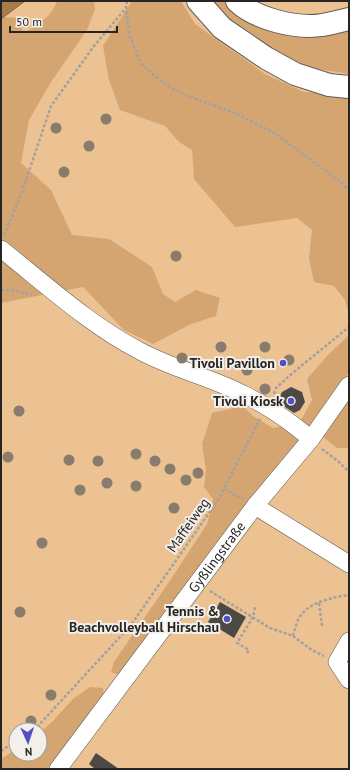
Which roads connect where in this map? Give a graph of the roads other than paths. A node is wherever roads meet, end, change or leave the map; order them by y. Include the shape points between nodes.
1 (198, 1) edge
2 (237, 1) edge
3 (349, 19) edge
4 (349, 87) edge
5 (1, 249) edge
6 (349, 385) edge
7 (311, 439) junction
8 (255, 506) junction
9 (349, 564) edge
10 (349, 641) edge
11 (349, 680) edge
12 (58, 769) edge

1 - 4 highway via 222,28 266,58 295,74 329,85
2 - 3 highway via 265,18 295,25 321,25
5 - 7 street via 114,336 150,356 243,394 291,422
6 - 7 street, Gyßlingstraße
7 - 8 street, Gyßlingstraße
8 - 9 street
8 - 12 street, Gyßlingstraße
10 - 11 street via 337,662

